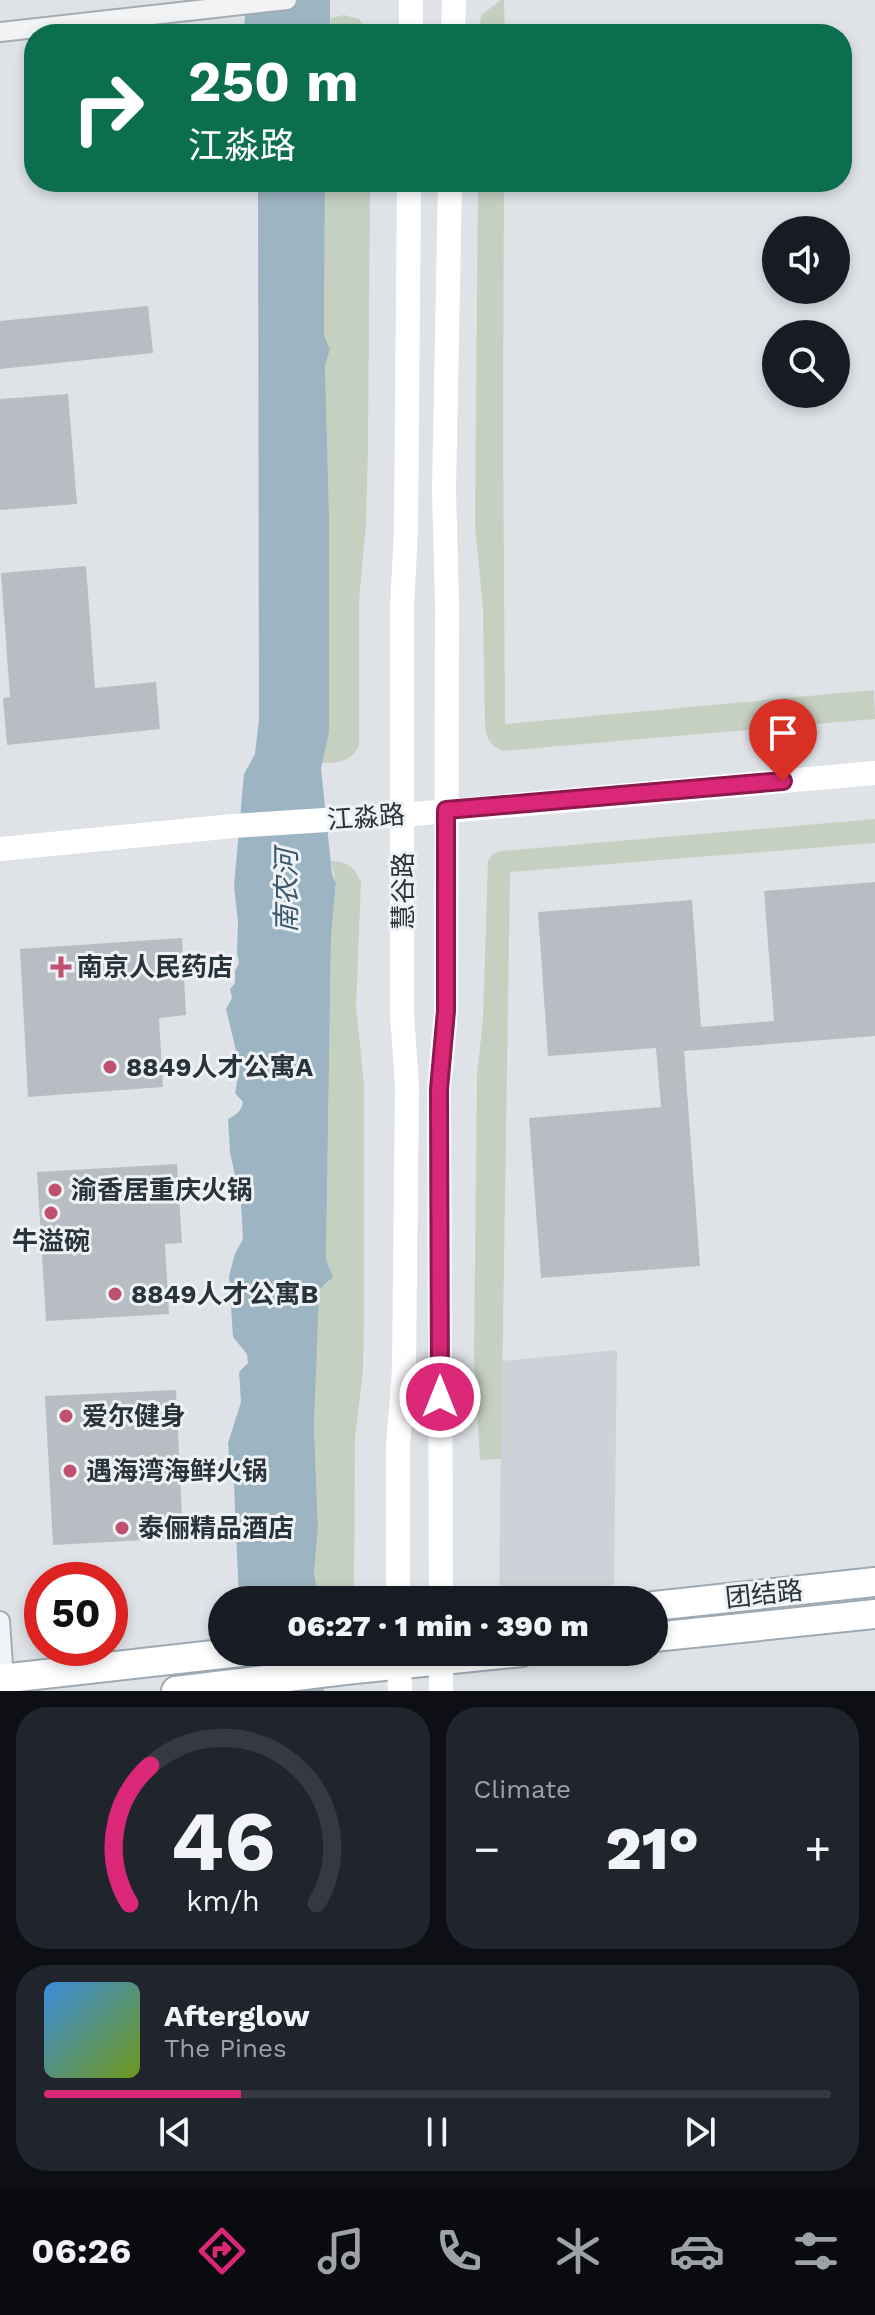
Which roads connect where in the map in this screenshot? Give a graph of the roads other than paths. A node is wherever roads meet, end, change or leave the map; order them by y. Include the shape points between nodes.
1 (287, 0) edge
2 (411, 0) edge
3 (454, 0) edge
4 (70, 24) edge
5 (411, 24) edge
6 (453, 24) edge
7 (24, 29) edge
8 (0, 32) edge
9 (409, 192) edge
10 (450, 192) edge
11 (875, 773) edge
12 (446, 810) junction
13 (403, 815) junction
14 (0, 849) edge
15 (875, 1582) edge
16 (398, 1586) edge
17 (441, 1586) edge
18 (668, 1604) edge
19 (875, 1614) edge
20 (0, 1621) edge
21 (668, 1636) edge
22 (208, 1656) edge
23 (441, 1666) edge
24 (400, 1669) edge
25 (2, 1679) edge
26 (176, 1691) edge
27 (441, 1691) edge

1 - 4 street
2 - 5 main road
3 - 6 main road
7 - 8 street
9 - 13 main road, 慧谷路
10 - 12 main road, 慧谷路
11 - 12 main road, 江淼路
12 - 13 main road, 江淼路
12 - 17 main road, 慧谷路 via 446,1011 439,1089
13 - 14 main road, 江淼路
13 - 16 main road, 慧谷路 via 407,1087
15 - 18 main road, 团结路
19 - 21 main road, 团结路
20 - 25 street
22 - 25 main road
23 - 27 main road
24 - 26 main road via 345,1670

